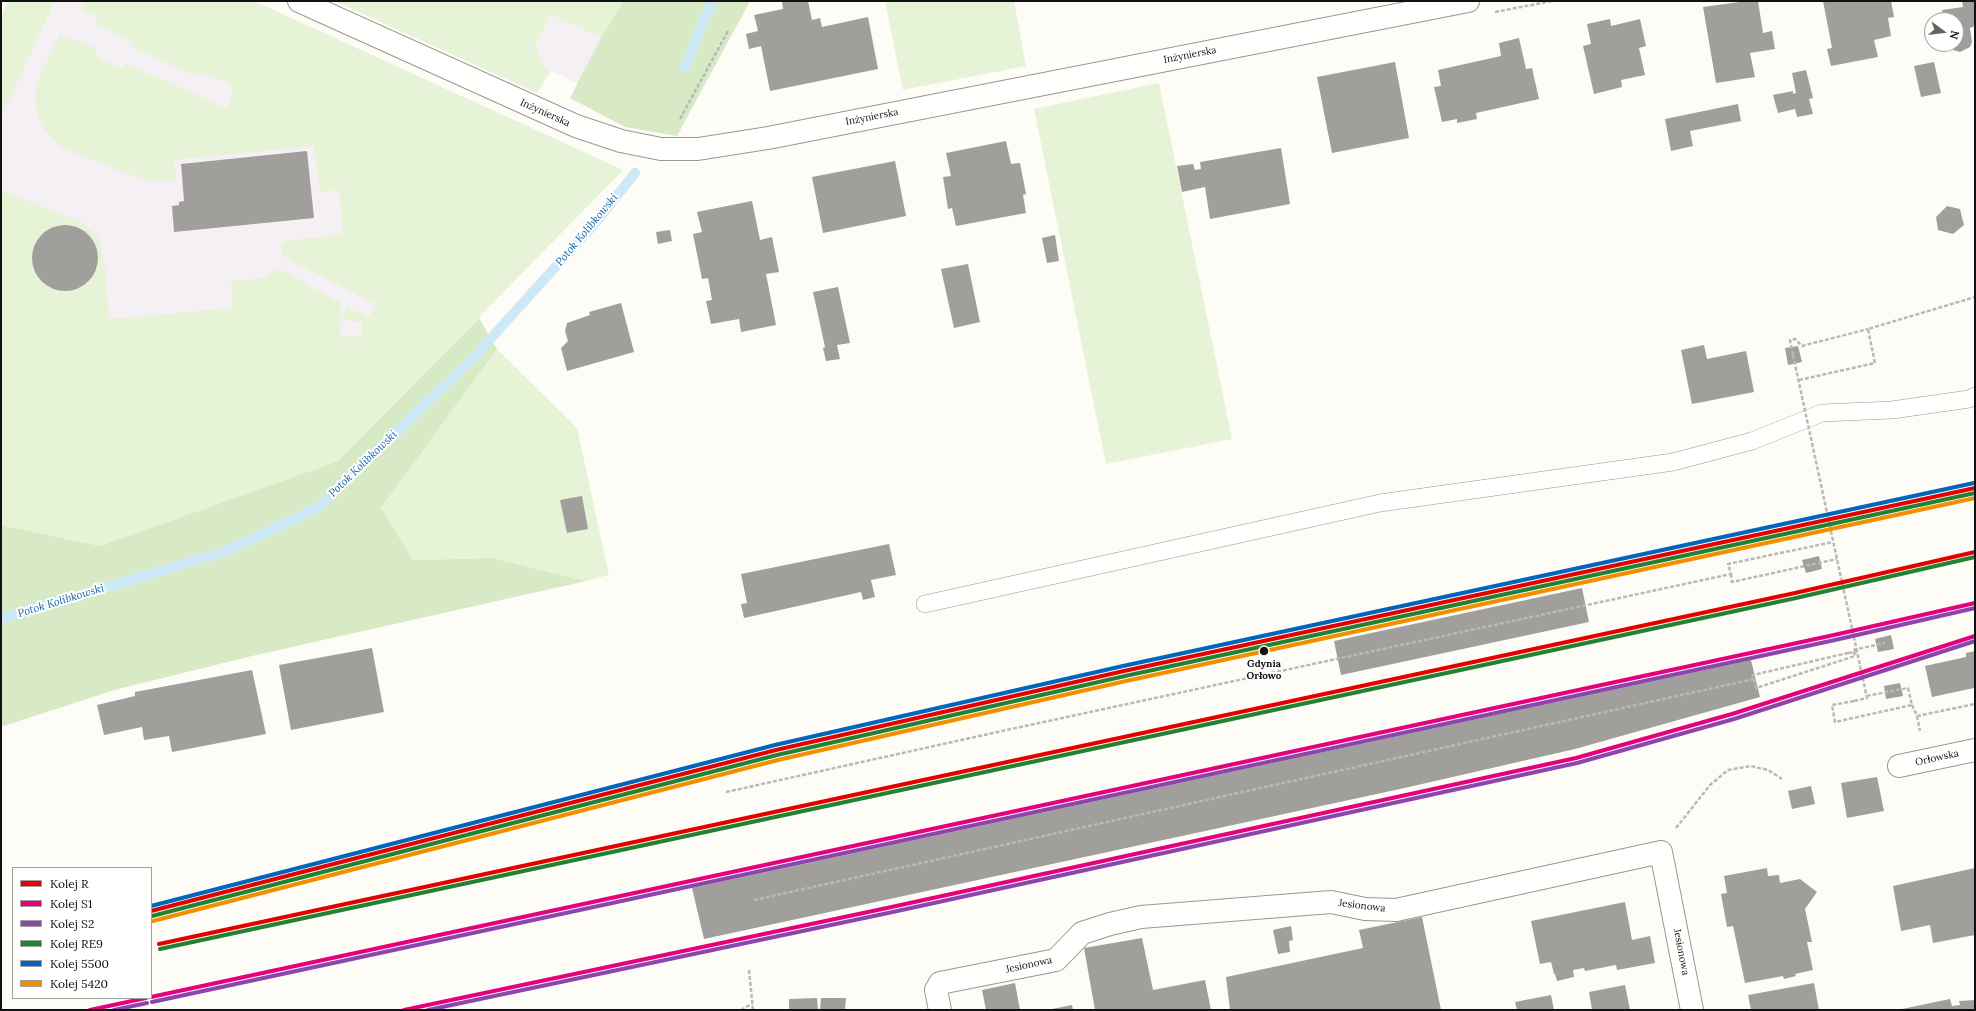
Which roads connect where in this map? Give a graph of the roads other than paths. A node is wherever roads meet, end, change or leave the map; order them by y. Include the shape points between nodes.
1 (299, 1) edge
2 (1468, 1) edge
3 (1975, 396) edge
4 (925, 604) dead end
5 (1975, 750) edge
6 (1899, 766) dead end
7 (940, 1010) edge
8 (1692, 1010) edge

1 - 2 street, Inżynierska via 576,126 621,141 661,149 698,149 768,138
3 - 4 lane via 1892,410 1822,413 1752,441 1674,462 1380,503
5 - 6 street, Orłowska
7 - 8 street, Jesionowa via 936,990 940,983 1056,960 1082,933 1141,917 1324,902 1365,909 1396,910 1661,852

